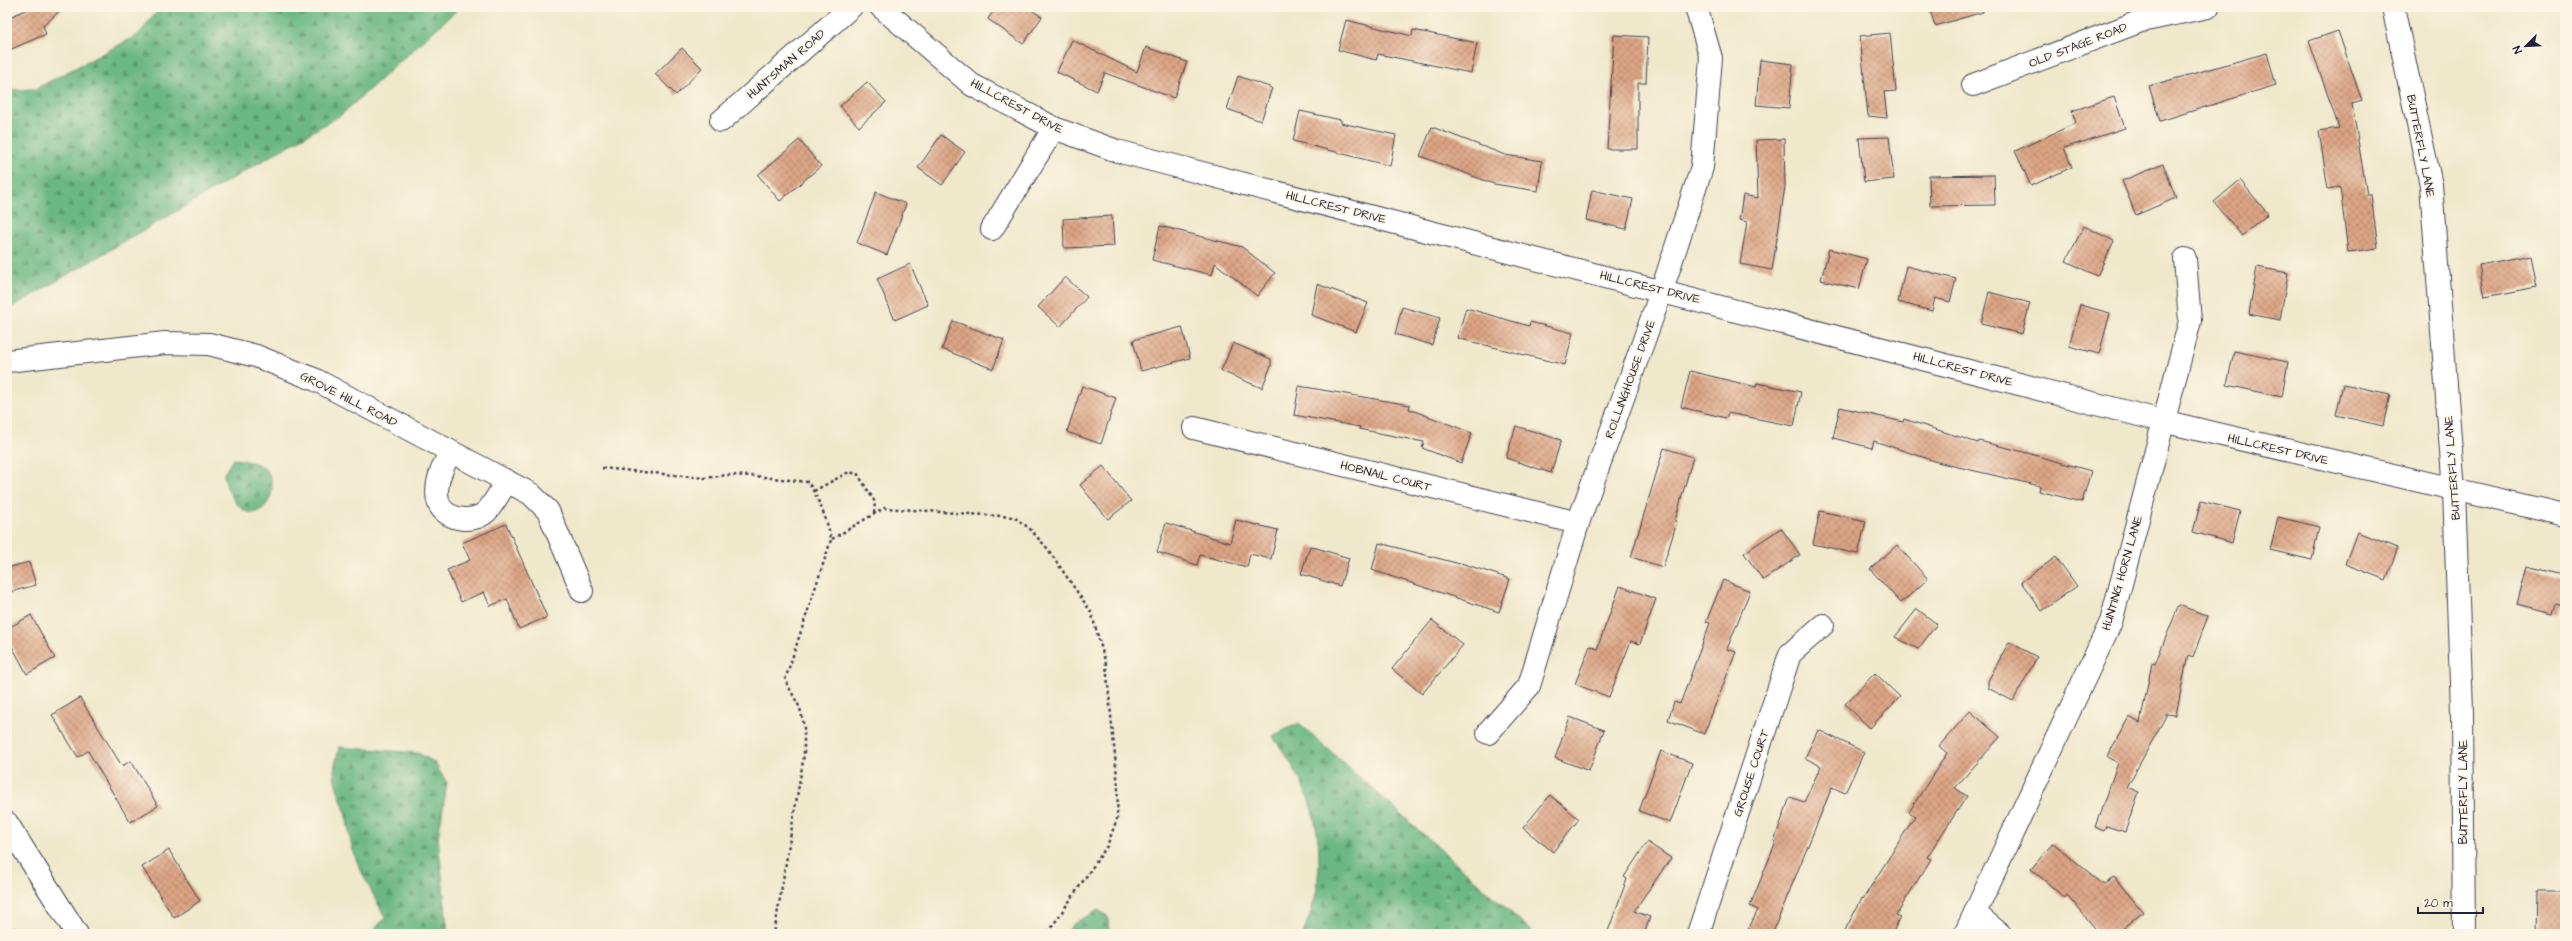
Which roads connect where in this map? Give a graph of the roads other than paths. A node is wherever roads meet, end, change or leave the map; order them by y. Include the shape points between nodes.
1 (851, 7) edge
2 (881, 7) edge
3 (1696, 7) edge
4 (2208, 7) edge
5 (2393, 7) edge
6 (2139, 14) edge
7 (1973, 85) dead end
8 (721, 121) dead end
9 (1054, 128) junction
10 (992, 229) dead end
11 (2185, 259) dead end
12 (1662, 290) junction
13 (7, 361) edge
14 (2162, 421) junction
15 (1194, 428) dead end
16 (450, 452) junction
17 (507, 481) junction
18 (2454, 491) junction
19 (2565, 515) edge
20 (1578, 523) junction
21 (582, 591) dead end
22 (1823, 625) dead end
23 (1488, 733) dead end
24 (7, 823) edge
25 (1976, 914) junction
26 (77, 934) edge
27 (1698, 934) edge
28 (1965, 934) edge
29 (2000, 934) edge
30 (2464, 934) edge

1 - 8 street, HUNTSMAN ROAD
2 - 9 street, HILLCREST DRIVE via 972,85
3 - 12 street, ROLLINGHOUSE DRIVE via 1710,58 1702,167
4 - 6 street, OLD STAGE ROAD
5 - 18 street, BUTTERFLY LANE via 2431,185
6 - 7 street, OLD STAGE ROAD
9 - 10 street
9 - 12 street, HILLCREST DRIVE via 1117,151
11 - 14 street, HUNTING HORN LANE via 2190,321
12 - 14 street, HILLCREST DRIVE
12 - 20 street, ROLLINGHOUSE DRIVE
13 - 16 street, GROVE HILL ROAD via 165,343 209,344 256,356 316,380
14 - 18 street, HILLCREST DRIVE
14 - 25 street, HUNTING HORN LANE via 2111,622
15 - 20 street, HOBNAIL COURT
16 - 17 street, GROVE HILL ROAD
16 - 17 street via 437,487 438,501 444,511 464,519 476,518 486,512
17 - 21 street, GROVE HILL ROAD via 531,494 548,511
18 - 19 street, HILLCREST DRIVE
18 - 30 street, BUTTERFLY LANE via 2462,710
20 - 23 street, ROLLINGHOUSE DRIVE via 1529,686
22 - 27 street, GROUSE COURT via 1790,654
24 - 26 street
25 - 28 street, HUNTING HORN LANE
25 - 29 street

